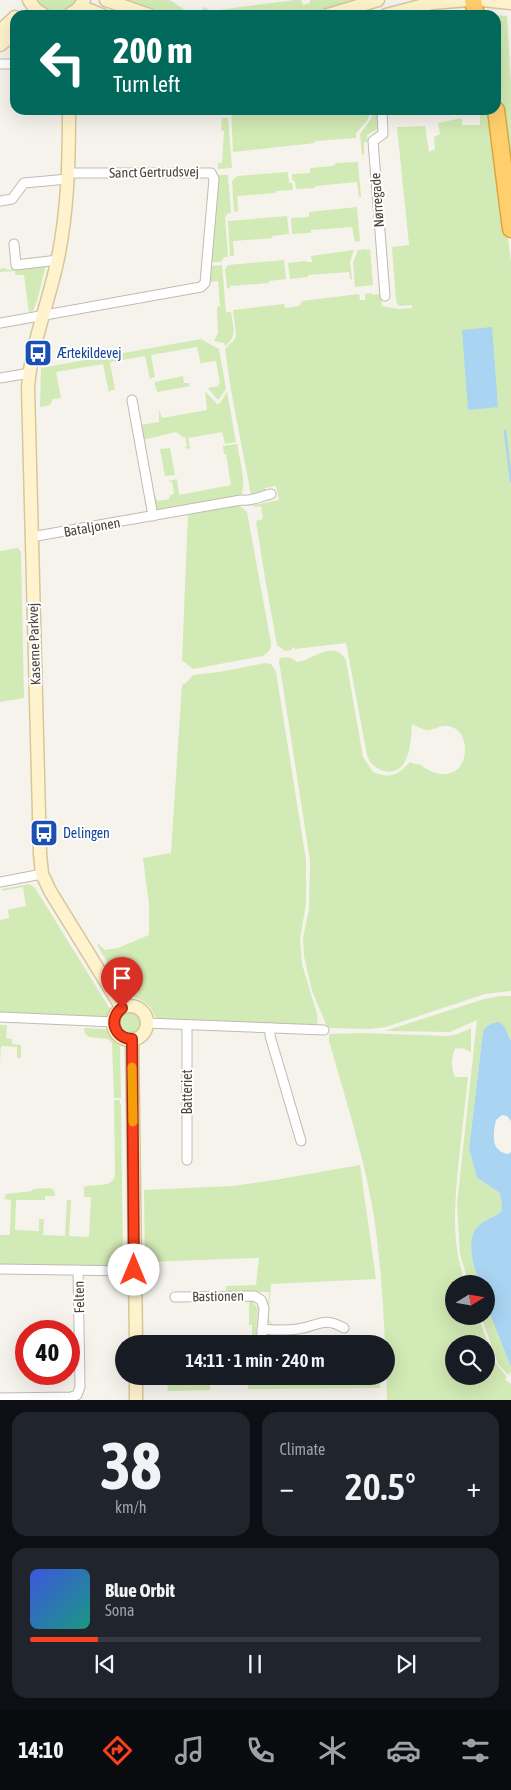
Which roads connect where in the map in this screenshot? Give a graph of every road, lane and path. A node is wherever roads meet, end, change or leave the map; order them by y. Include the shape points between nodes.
1 (28, 0) edge
2 (106, 0) edge
3 (378, 0) edge
4 (468, 0) edge
5 (482, 0) edge
6 (511, 3) edge
7 (77, 8) edge
8 (36, 10) edge
9 (90, 10) edge
10 (135, 10) edge
11 (345, 10) edge
12 (401, 10) joint
13 (472, 10) edge
14 (10, 22) edge
15 (0, 31) edge
16 (70, 115) edge
17 (382, 115) edge
18 (497, 115) edge
19 (68, 176) junction
20 (0, 201) edge
21 (511, 230) edge
22 (14, 244) dead end
23 (58, 260) junction
24 (385, 296) dead end
25 (43, 317) junction
26 (0, 324) edge
27 (29, 375) junction
28 (0, 378) edge
29 (132, 400) dead end
30 (271, 494) dead end
31 (153, 516) junction
32 (31, 537) junction
33 (42, 874) junction
34 (0, 882) edge
35 (122, 1008) junction
36 (0, 1017) edge
37 (114, 1022) junction
38 (147, 1023) junction
39 (187, 1025) junction
40 (270, 1028) junction
41 (324, 1030) dead end
42 (132, 1039) junction
43 (302, 1141) dead end
44 (187, 1160) dead end
45 (0, 1269) edge
46 (78, 1270) junction
47 (134, 1270) junction
48 (175, 1297) dead end
49 (344, 1328) dead end
50 (262, 1329) junction
51 (136, 1335) edge
52 (262, 1335) edge
53 (136, 1385) edge
54 (0, 1398) edge
55 (136, 1400) edge

1 - 8 street
2 - 10 street
3 - 11 street
4 - 12 street
5 - 6 street
7 - 9 street
12 - 13 street via 463,7
14 - 15 street
16 - 19 street, Kaserne Parkvej
17 - 24 street, Nørregade via 383,134 372,141
18 - 21 highway
19 - 20 street via 24,183 12,199
19 - 23 street, Kaserne Parkvej
19 - 25 street, Sanct Gertrudsvej via 212,172 205,283 201,287
22 - 23 street via 16,265
23 - 25 street, Kaserne Parkvej
25 - 26 street
25 - 27 street, Kaserne Parkvej
27 - 28 street
27 - 32 street, Kaserne Parkvej
29 - 31 street
30 - 31 street, Bataljonen via 248,501
31 - 32 street, Bataljonen
32 - 33 street, Kaserne Parkvej
33 - 34 street
33 - 35 street, Kaserne Parkvej
35 - 37 street
35 - 38 street via 137,1007
36 - 37 street
37 - 42 street via 117,1033
38 - 39 street
38 - 42 street via 141,1036
39 - 40 street
39 - 44 street, Batteriet
40 - 41 street
40 - 43 street
42 - 47 street
45 - 46 street, Felten
46 - 47 street, Felten
46 - 54 street, Felten via 80,1387 77,1395
47 - 51 street
48 - 50 street, Bastionen via 254,1296 261,1300 264,1308
49 - 50 street via 325,1321 285,1331
50 - 52 street, Bastionen
53 - 55 street

